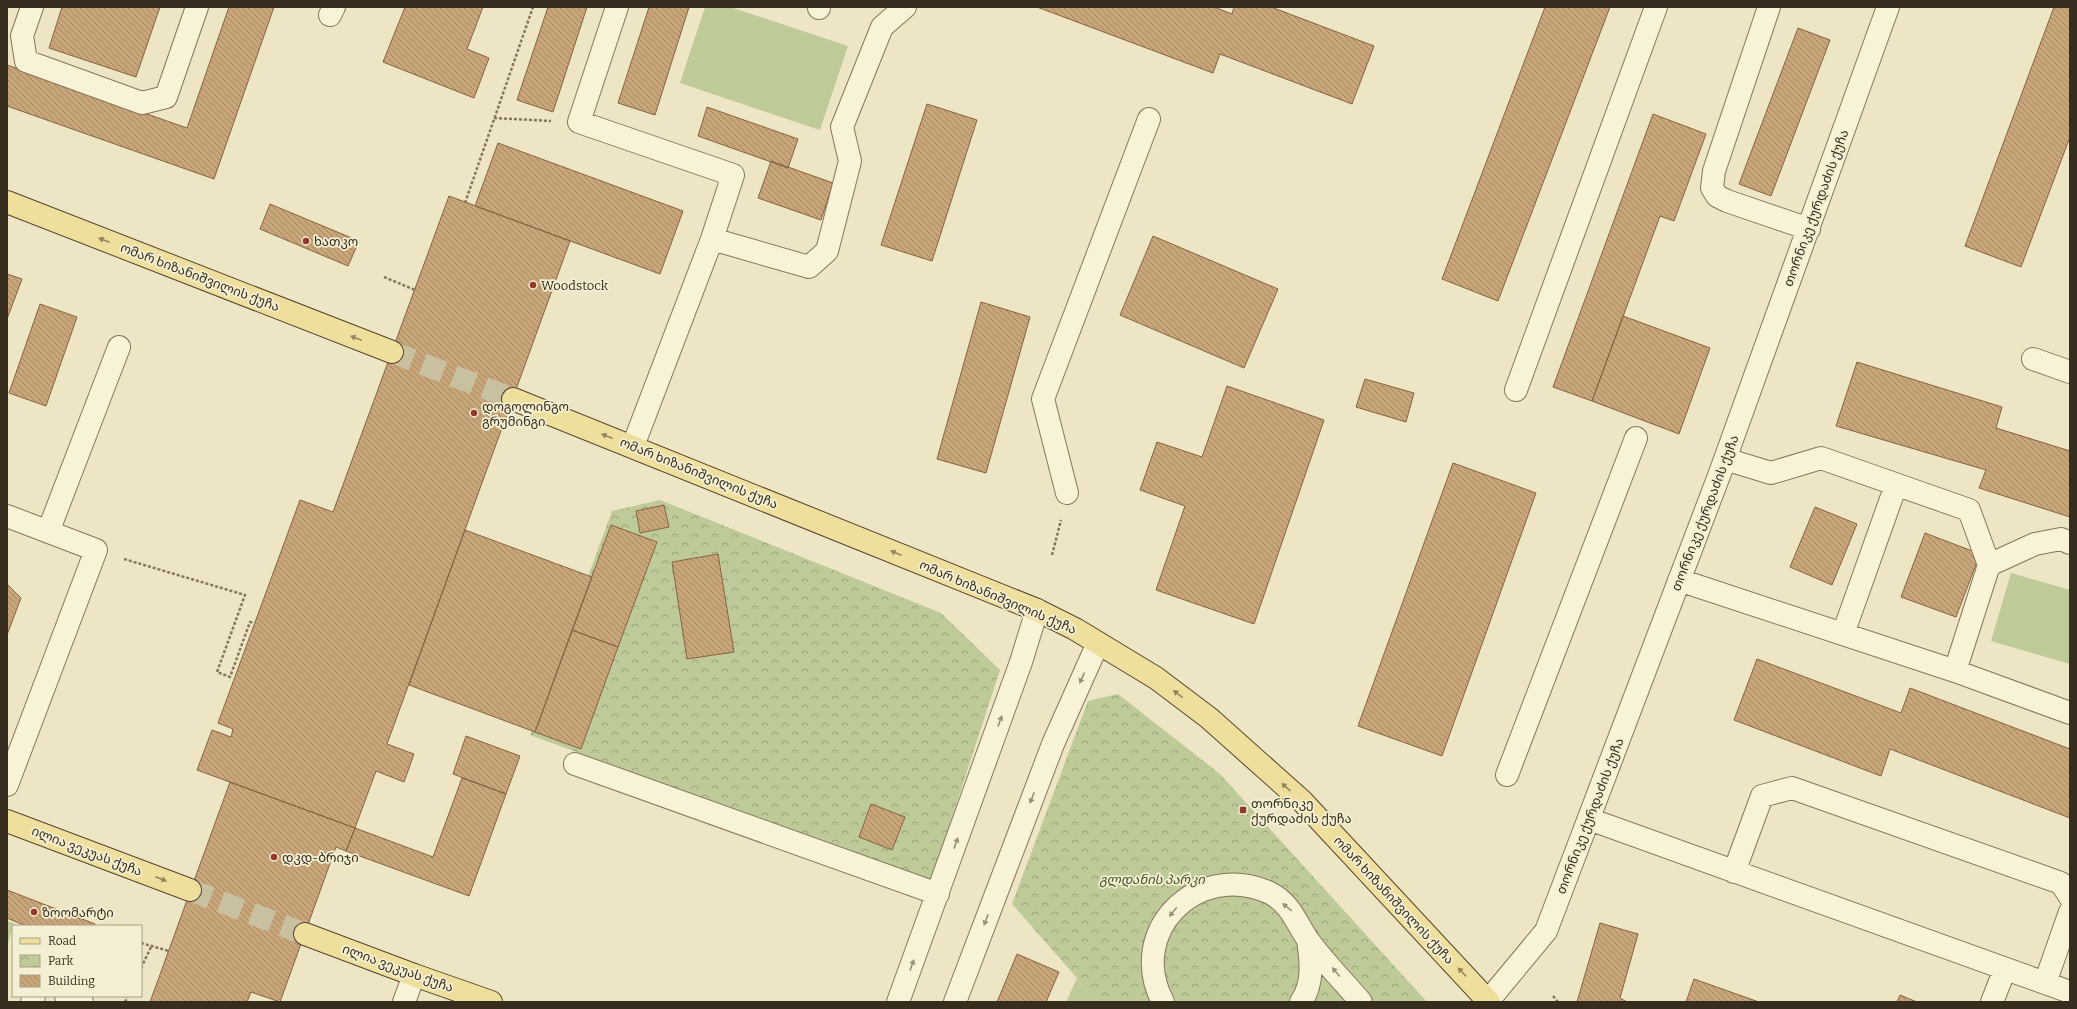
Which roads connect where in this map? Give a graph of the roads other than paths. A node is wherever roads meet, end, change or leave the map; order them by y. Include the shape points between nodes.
1 (32, 7) edge
2 (197, 7) edge
3 (617, 7) edge
4 (905, 7) edge
5 (1656, 7) edge
6 (1769, 7) edge
7 (1888, 7) edge
8 (1149, 119) dead end
9 (7, 202) edge
10 (1809, 229) junction
11 (712, 238) junction
12 (119, 346) dead end
13 (392, 352) tunnel mouth
14 (2033, 359) dead end
15 (2070, 372) edge
16 (1516, 390) dead end
17 (513, 399) tunnel mouth
18 (1636, 438) dead end
19 (633, 446) junction
20 (1725, 459) junction
21 (1896, 485) junction
22 (1068, 493) road end
23 (7, 516) edge
24 (48, 532) junction
25 (2070, 542) edge
26 (1989, 565) junction
27 (1679, 580) junction
28 (1037, 610) junction
29 (1843, 634) junction
30 (1098, 643) junction
31 (1955, 670) junction
32 (2070, 713) edge
33 (575, 764) dead end
34 (1507, 775) dead end
35 (7, 785) edge
36 (1589, 819) junction
37 (7, 820) edge
38 (1734, 872) junction
39 (190, 890) tunnel mouth
40 (938, 894) junction
41 (2070, 897) edge
42 (2070, 912) edge
43 (305, 934) tunnel mouth
44 (1308, 940) junction
45 (2004, 969) junction
46 (414, 975) junction
47 (2045, 983) junction
48 (2070, 992) edge
49 (69, 997) edge
50 (1489, 1001) edge
51 (82, 1002) edge
52 (404, 1002) edge
53 (492, 1002) edge
54 (898, 1002) edge
55 (955, 1002) edge
56 (1163, 1002) edge
57 (1301, 1002) edge
58 (1361, 1002) edge
59 (1992, 1002) edge

1 - 2 street via 22,36 26,61 142,102 166,97
3 - 11 street via 579,122 733,176
4 - 11 street via 882,27 842,127 850,161 827,250 810,267
5 - 16 street
6 - 10 street via 1714,171 1712,188 1718,196 1727,201
7 - 10 street, თორნიკე ქურდაძის ქუჩა
8 - 22 street via 1043,399
13 -> 9 main road, ომარ ხიზანიშვილის ქუჩა
10 - 20 street, თორნიკე ქურდაძის ქუჩა
11 - 19 street
12 - 24 street
14 - 15 street
19 -> 17 main road, ომარ ხიზანიშვილის ქუჩა
18 - 34 street
28 -> 19 main road, ომარ ხიზანიშვილის ქუჩა
20 - 21 street via 1771,473 1821,458
20 - 27 street, თორნიკე ქურდაძის ქუჩა
21 - 26 street via 1969,510
21 - 29 street
23 - 24 street
24 - 35 street via 96,550
25 - 26 street via 2061,539 2035,544
26 - 31 street
27 - 29 street
27 - 36 street, თორნიკე ქურდაძის ქუჩა
28 - 30 main road, ომარ ხიზანიშვილის ქუჩა
40 -> 28 street
29 - 31 street
50 -> 30 main road, ომარ ხიზანიშვილის ქუჩა via 1302,801 1209,718 1156,678
30 -> 55 street via 1053,744
31 - 32 street
33 - 40 street
36 - 38 street
36 - 50 street, თორნიკე ქურდაძის ქუჩა via 1546,930
37 -> 39 main road, ილია ვეკუას ქუჩა
38 - 41 street via 1762,796 1792,788 2061,883
38 - 45 street
54 -> 40 street
42 - 47 street
43 - 46 main road, ილია ვეკუას ქუჩა
44 -> 56 street via 1293,912 1269,892 1239,884 1208,887 1180,902 1161,926 1152,957 1156,988
44 - 57 street via 1312,968
58 -> 44 street
45 - 47 street
45 - 59 street
46 - 52 street
46 - 53 main road, ილია ვეკუას ქუჩა
47 - 48 street
49 - 51 street

